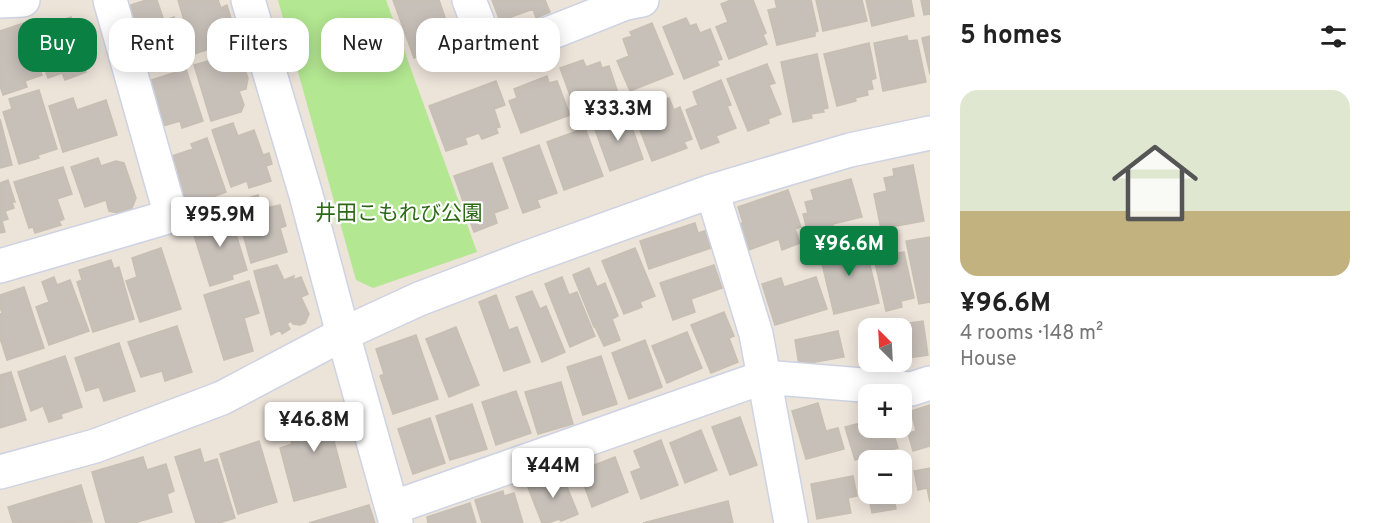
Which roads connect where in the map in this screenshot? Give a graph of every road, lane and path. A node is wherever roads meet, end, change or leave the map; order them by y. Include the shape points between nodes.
1 (23, 0) edge
2 (110, 0) edge
3 (248, 0) edge
4 (470, 0) edge
5 (642, 0) edge
6 (0, 2) edge
7 (930, 133) edge
8 (712, 190) junction
9 (0, 266) edge
10 (343, 334) junction
11 (764, 377) junction
12 (930, 383) edge
13 (0, 472) edge
14 (394, 515) edge
15 (791, 523) edge

1 - 6 street
2 - 9 street via 171,216
3 - 10 street
4 - 5 street via 488,49 497,54
7 - 8 street via 850,150
8 - 10 street via 419,299
8 - 11 street via 756,334
10 - 13 street via 222,398 95,446
10 - 14 street
11 - 12 street via 911,389
11 - 14 street
11 - 15 street

